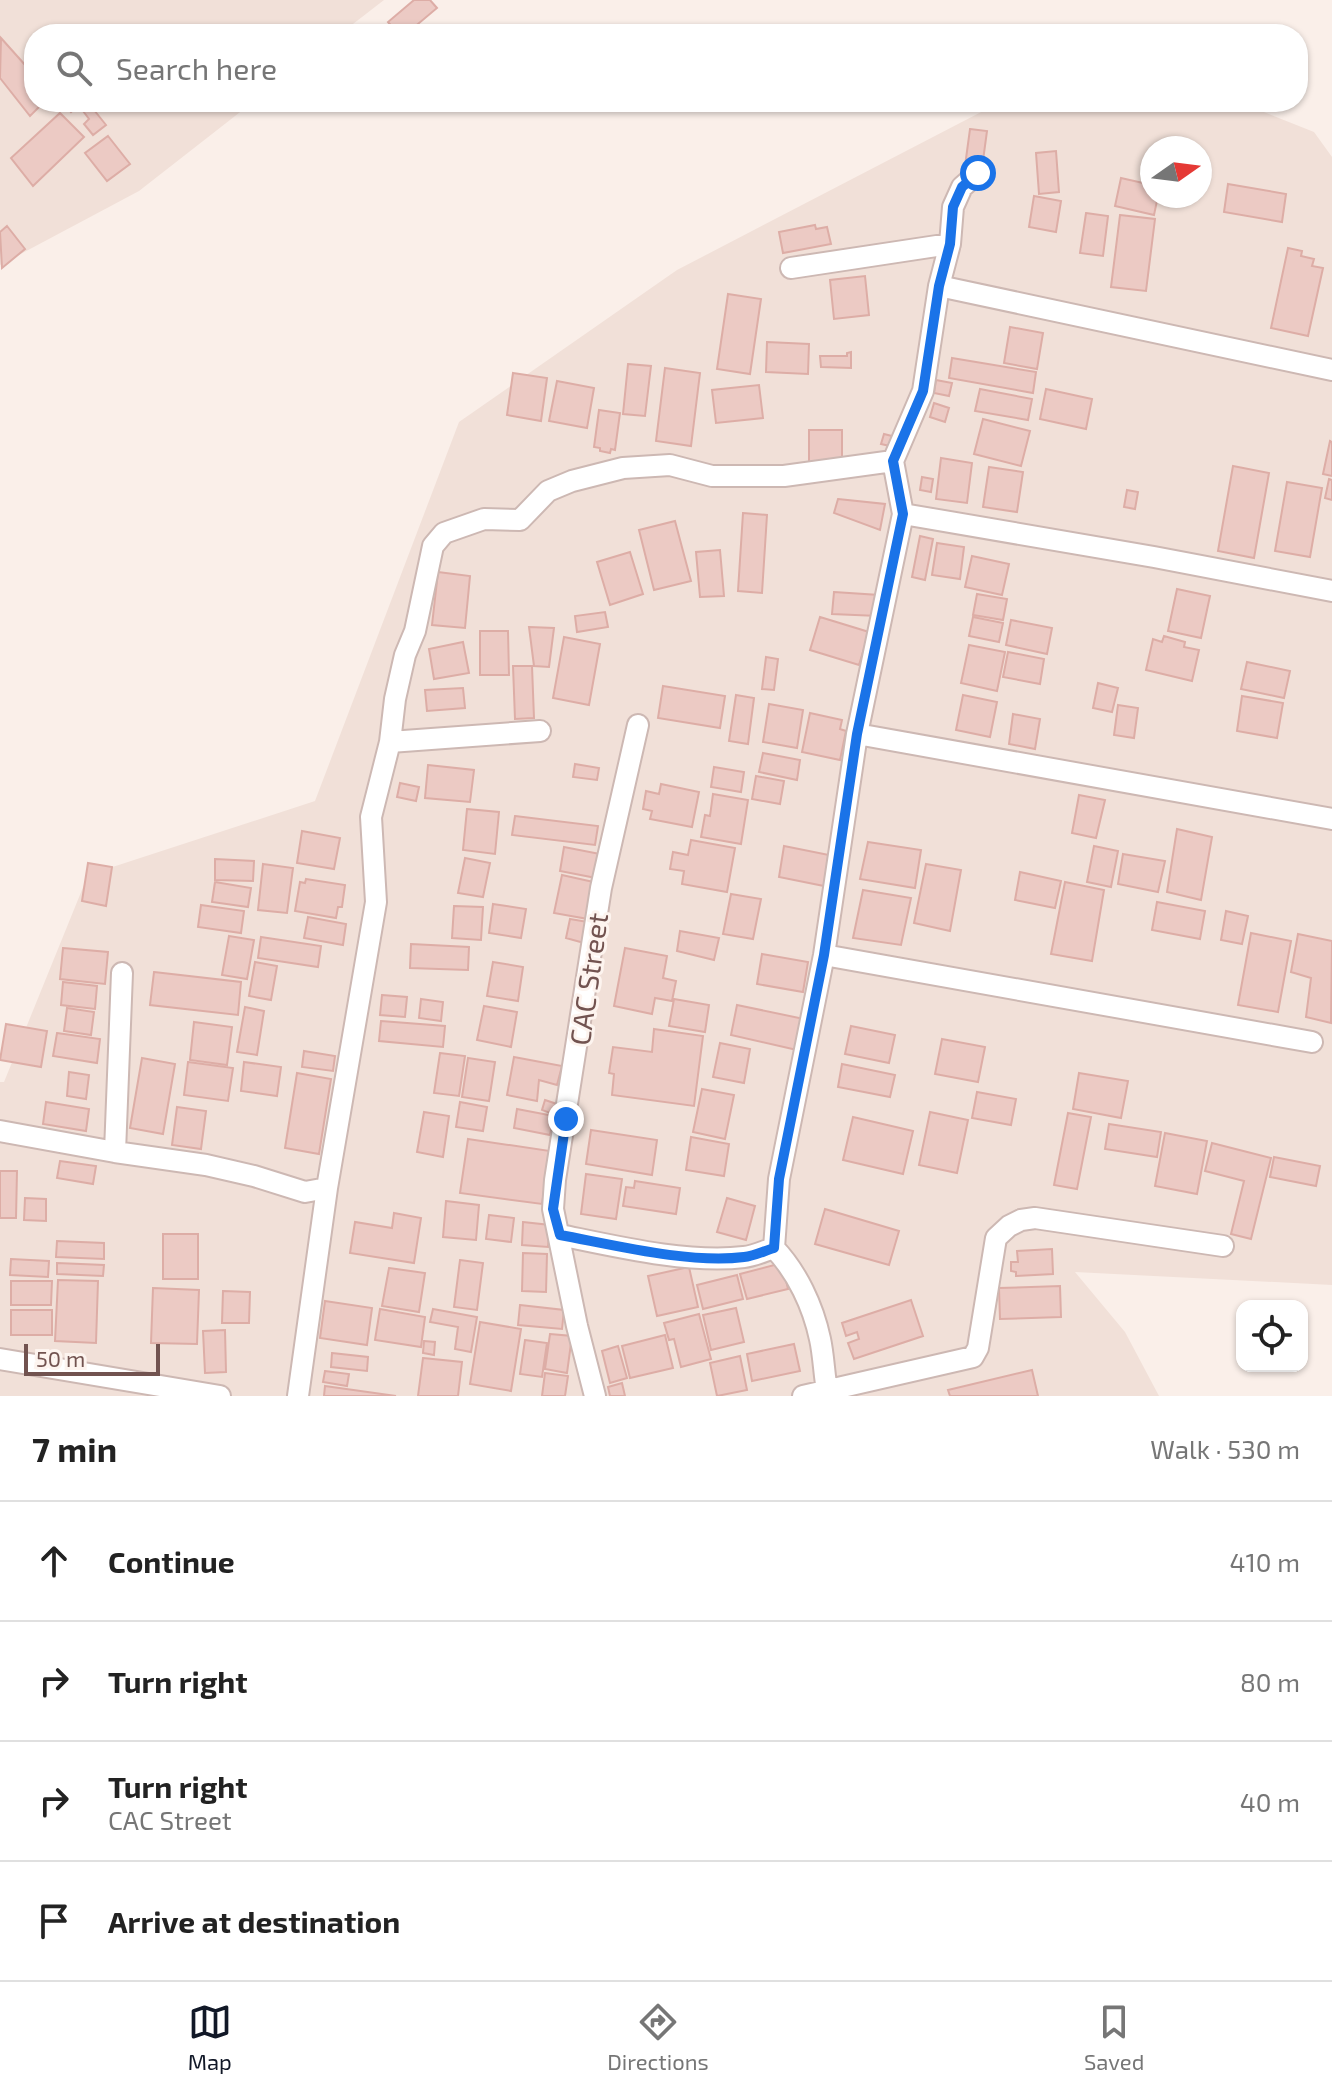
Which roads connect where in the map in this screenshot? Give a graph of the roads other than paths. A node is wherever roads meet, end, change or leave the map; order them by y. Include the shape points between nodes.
1 (978, 173) dead end
2 (950, 244) junction
3 (791, 268) dead end
4 (939, 286) junction
5 (1332, 370) edge
6 (893, 461) junction
7 (903, 514) junction
8 (1332, 591) edge
9 (638, 725) dead end
10 (540, 731) dead end
11 (857, 734) junction
12 (390, 742) junction
13 (1332, 819) edge
14 (824, 955) junction
15 (122, 973) dead end
16 (1312, 1042) dead end
17 (0, 1131) edge
18 (115, 1152) junction
19 (327, 1188) junction
20 (560, 1235) junction
21 (1223, 1246) dead end
22 (774, 1248) junction
23 (0, 1359) edge
24 (827, 1394) edge
25 (220, 1396) edge
26 (298, 1396) edge
27 (595, 1396) edge
28 (803, 1396) edge

1 - 2 street via 962,187 953,207
2 - 3 street
2 - 4 street
4 - 5 street
4 - 6 street via 923,391
6 - 7 street
6 - 12 street via 784,476 712,476 670,465 623,468 548,491 520,520 484,519 444,533 433,546
7 - 8 street
7 - 11 street
9 - 20 street, CAC Street via 601,888 555,1180 553,1209
10 - 12 street
11 - 13 street
11 - 14 street
12 - 19 street via 371,817 376,902
14 - 16 street
14 - 22 street via 779,1179
15 - 18 street
17 - 18 street
18 - 19 street via 206,1165 305,1192
19 - 26 street
20 - 22 street via 709,1257 745,1257
20 - 27 street, CAC Street
21 - 24 street via 1021,1220 996,1238 973,1357
22 - 24 street via 805,1294 820,1338
23 - 25 street
24 - 28 street

